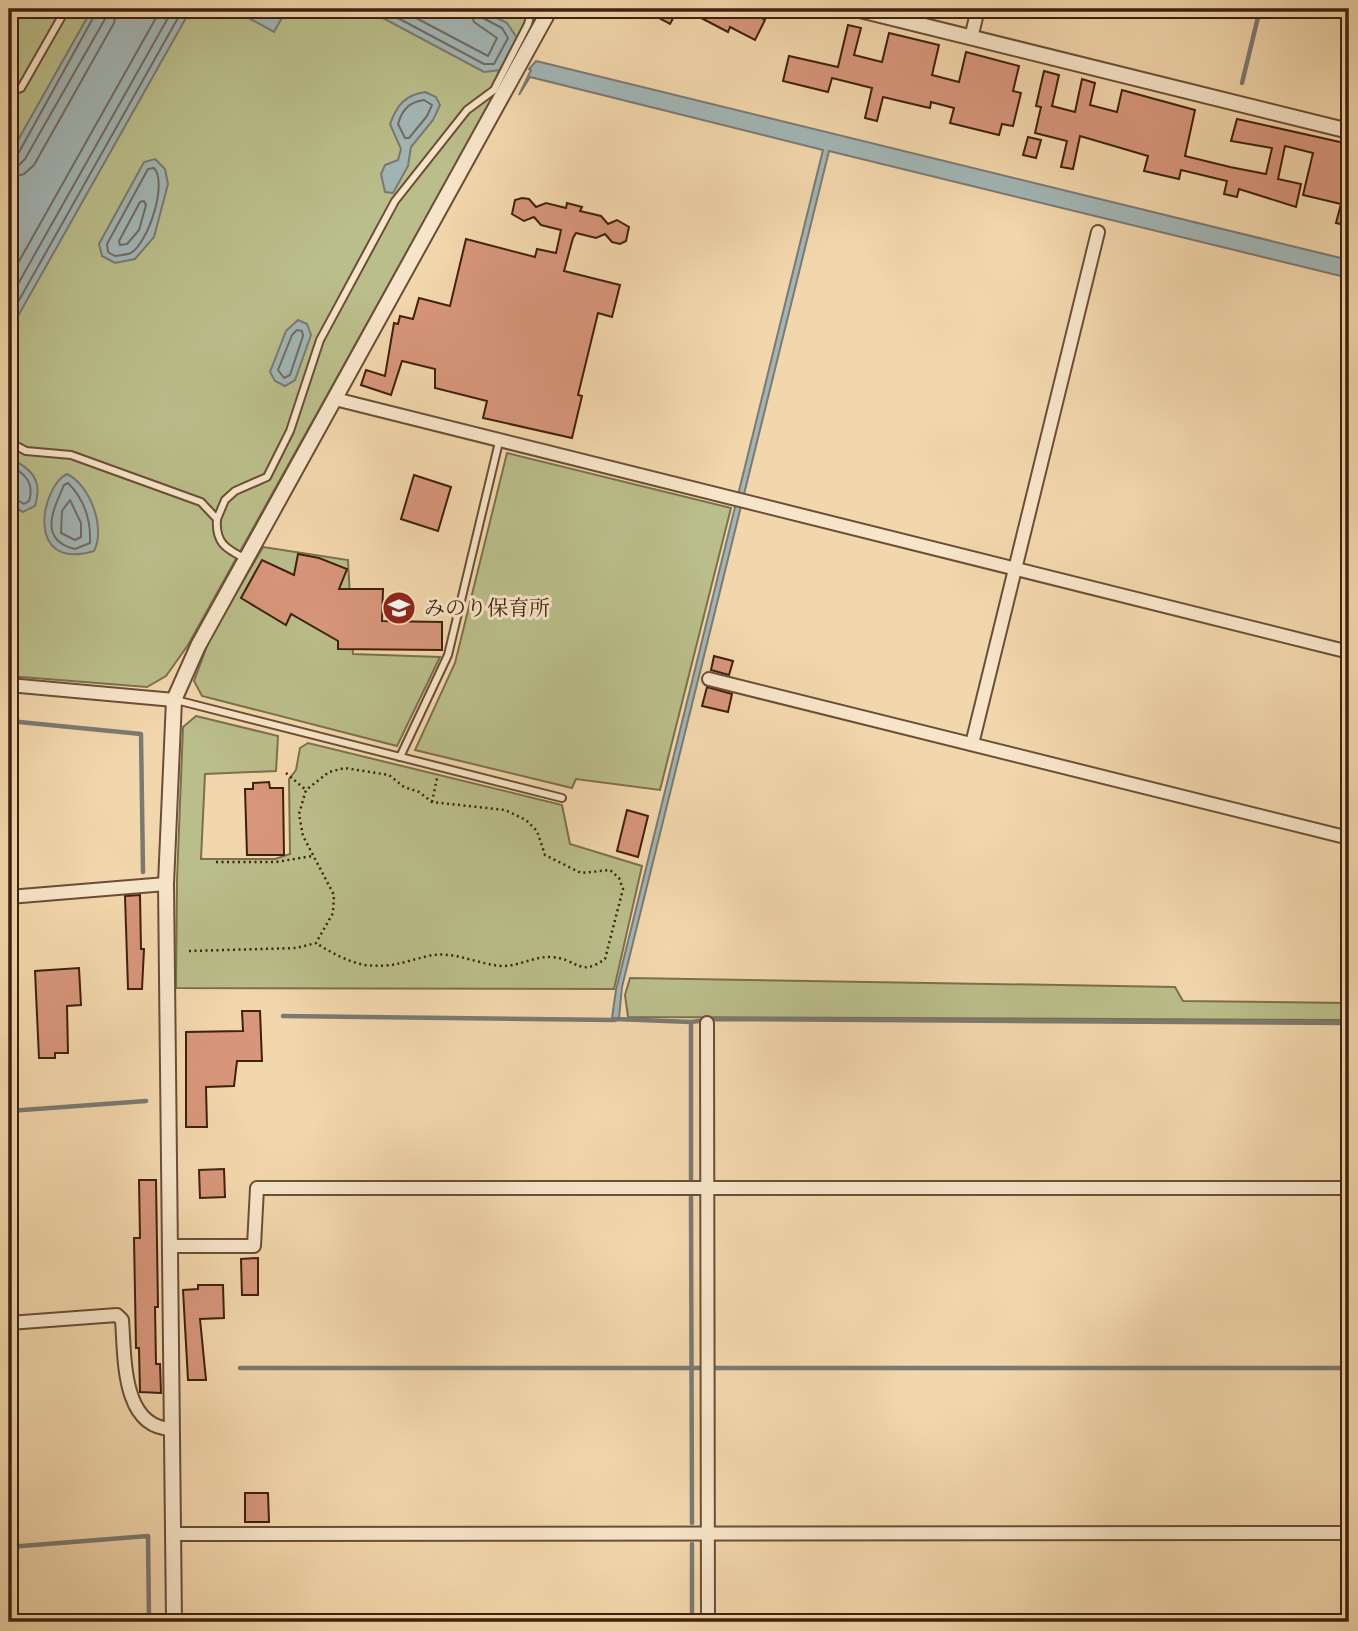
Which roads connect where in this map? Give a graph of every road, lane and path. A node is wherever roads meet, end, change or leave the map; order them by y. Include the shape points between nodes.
1 (66, 9) edge
2 (532, 9) edge
3 (550, 9) edge
4 (856, 9) edge
5 (978, 9) edge
6 (971, 38) junction
7 (9, 92) edge
8 (1349, 131) edge
9 (1098, 232) dead end
10 (335, 399) junction
11 (9, 442) edge
12 (499, 442) junction
13 (216, 519) junction
14 (247, 559) junction
15 (1014, 569) junction
16 (1349, 652) edge
17 (709, 679) dead end
18 (9, 685) edge
19 (174, 700) junction
20 (972, 744) junction
21 (400, 757) junction
22 (440, 767) junction
23 (286, 773) dead end
24 (306, 790) junction
25 (562, 798) dead end
26 (432, 802) junction
27 (1349, 838) edge
28 (312, 856) junction
29 (216, 862) dead end
30 (166, 884) junction
31 (9, 897) edge
32 (316, 943) junction
33 (189, 951) dead end
34 (706, 1023) dead end
35 (1349, 1188) edge
36 (706, 1189) junction
37 (170, 1247) junction
38 (9, 1323) edge
39 (172, 1429) junction
40 (1349, 1533) edge
41 (174, 1534) junction
42 (708, 1534) junction
43 (174, 1622) edge
44 (708, 1622) edge

1 - 7 lane via 20,88
2 - 13 lane via 494,90 467,110 396,201 320,340 290,431 267,477 234,491
3 - 10 street
4 - 6 street
5 - 6 street
6 - 8 street
9 - 15 street
10 - 12 street
10 - 14 street
11 - 13 lane via 26,451 71,455 201,502
12 - 15 street
12 - 21 lane via 448,656
13 - 14 lane via 224,548
14 - 19 street via 198,646
15 - 16 street
15 - 20 street
17 - 20 street
18 - 19 street
19 - 21 lane
19 - 30 street
20 - 27 street
21 - 22 lane
22 - 25 lane
22 - 26 path
23 - 24 path
24 - 26 path via 329,772 345,768 389,775
24 - 28 path via 299,814
26 - 32 path via 505,810 526,820 537,831 545,855 565,868 580,873 610,870 619,878 623,889 605,959 582,969 550,957 504,966 459,956 429,956 391,967 361,964
28 - 29 path via 276,862
28 - 32 path via 334,895 333,913
30 - 31 street
30 - 37 street
32 - 33 path via 296,948
34 - 36 street
35 - 36 street
36 - 37 street via 257,1188 254,1246
36 - 42 street
37 - 39 street
38 - 39 street via 117,1315 122,1320 135,1407 153,1424
39 - 41 street
40 - 42 street
41 - 42 street
41 - 43 street
42 - 44 street

